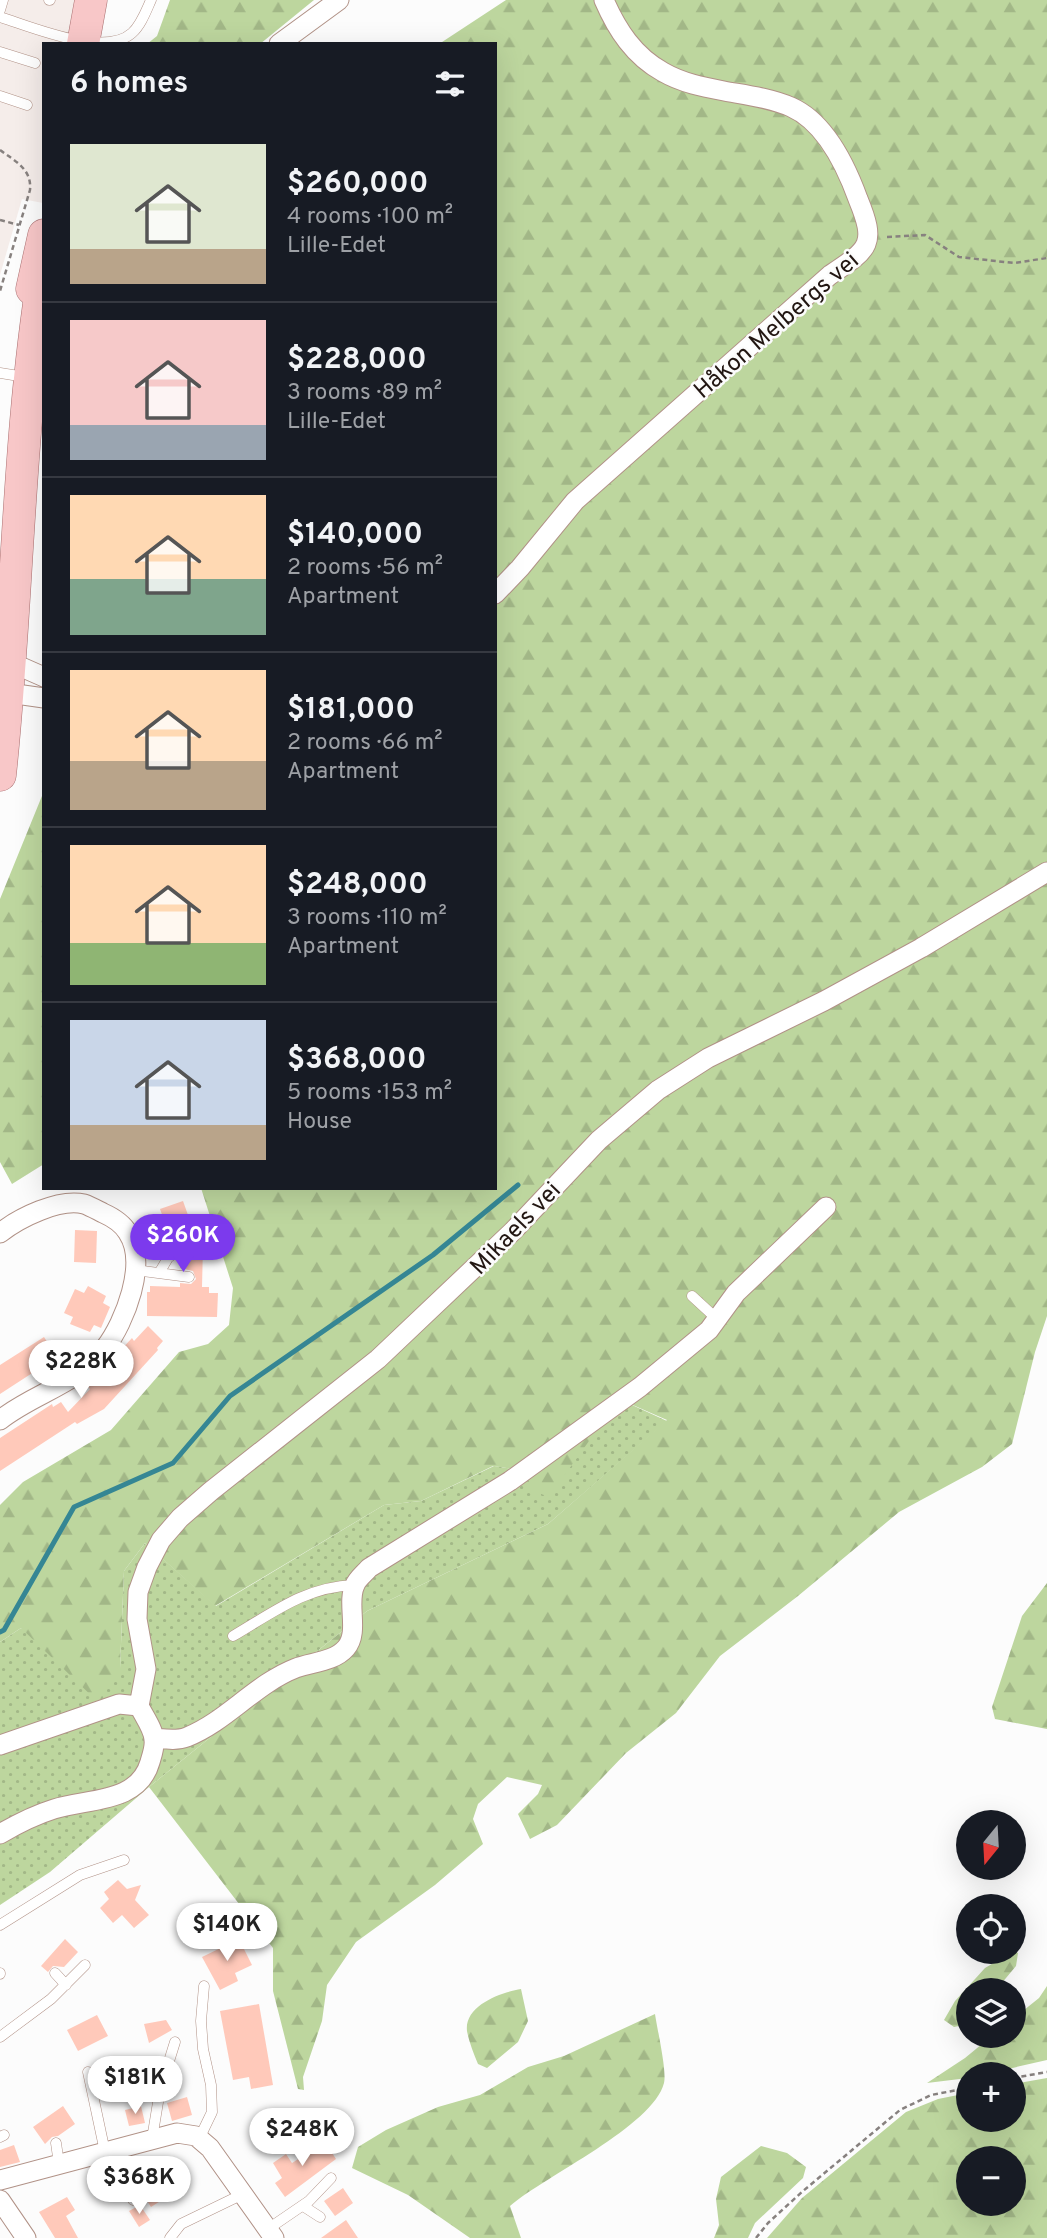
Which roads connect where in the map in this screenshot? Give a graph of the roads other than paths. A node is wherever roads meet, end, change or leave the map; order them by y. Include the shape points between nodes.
1 (3, 0) edge
2 (90, 0) edge
3 (151, 0) edge
4 (339, 0) edge
5 (604, 0) edge
6 (0, 10) edge
7 (0, 17) edge
8 (80, 42) edge
9 (83, 42) edge
10 (114, 42) edge
11 (282, 42) edge
12 (0, 52) edge
13 (35, 63) dead end
14 (0, 96) edge
15 (27, 105) dead end
16 (32, 230) edge
17 (42, 278) edge
18 (15, 376) edge
19 (0, 505) edge
20 (497, 592) edge
21 (5, 677) edge
22 (42, 677) edge
23 (42, 697) edge
24 (0, 775) edge
25 (1047, 872) edge
26 (826, 1207) dead end
27 (0, 1233) edge
28 (177, 1251) dead end
29 (135, 1270) junction
30 (159, 1273) junction
31 (189, 1277) dead end
32 (692, 1296) dead end
33 (717, 1319) junction
34 (0, 1420) edge
35 (354, 1585) junction
36 (233, 1636) dead end
37 (139, 1706) junction
38 (155, 1738) junction
39 (0, 1745) edge
40 (0, 1834) edge
41 (124, 1860) dead end
42 (0, 1925) edge
43 (85, 1965) dead end
44 (55, 1973) dead end
45 (66, 1985) junction
46 (204, 1986) dead end
47 (0, 2037) edge
48 (175, 2042) dead end
49 (88, 2072) dead end
50 (199, 2139) junction
51 (152, 2140) junction
52 (56, 2143) dead end
53 (105, 2152) junction
54 (59, 2164) junction
55 (331, 2178) dead end
56 (0, 2180) edge
57 (243, 2194) junction
58 (0, 2200) edge
59 (133, 2200) dead end
60 (303, 2206) junction
61 (320, 2217) dead end
62 (271, 2233) edge
63 (26, 2238) edge
64 (170, 2238) edge

1 - 6 lane
2 - 9 main road
3 - 10 lane via 132,33
4 - 11 street
5 - 20 street, Håkon Melbergs vei via 629,44 663,72 690,84 774,101 802,112 828,141 852,184 869,238 857,257 830,275 575,501
7 - 8 lane
12 - 13 lane
14 - 15 lane
16 - 18 main road
17 - 18 main road
18 - 19 main road
18 - 21 main road
21 - 22 street
21 - 23 street
21 - 24 main road
25 - 37 street, Mikaels vei via 921,948 708,1058 658,1090 599,1140 494,1250 378,1359 180,1518 154,1552 138,1592 137,1619 146,1669
26 - 33 street via 736,1293
27 - 29 street via 17,1219 50,1207 82,1204 113,1218 129,1233
28 - 30 lane
29 - 30 lane
29 - 34 street via 129,1304 105,1349 77,1375
30 - 31 lane
32 - 33 lane
33 - 35 street via 702,1337 576,1435 369,1568
35 - 36 lane via 331,1586 304,1595
35 - 38 street via 350,1638 332,1658 295,1668 185,1738
37 - 38 street
37 - 39 street via 119,1704
38 - 40 street via 149,1766 133,1787 108,1798 55,1808
41 - 42 lane via 80,1875
43 - 45 lane
44 - 45 lane
45 - 47 lane
46 - 50 lane via 201,2021 212,2112
48 - 51 lane via 160,2090
49 - 53 lane
50 - 51 street via 177,2133
50 - 57 street
51 - 53 street
52 - 54 lane
53 - 54 street
53 - 59 lane
54 - 56 street
55 - 60 lane
57 - 62 street
57 - 64 lane via 181,2224
58 - 63 street
60 - 61 lane
60 - 62 lane

